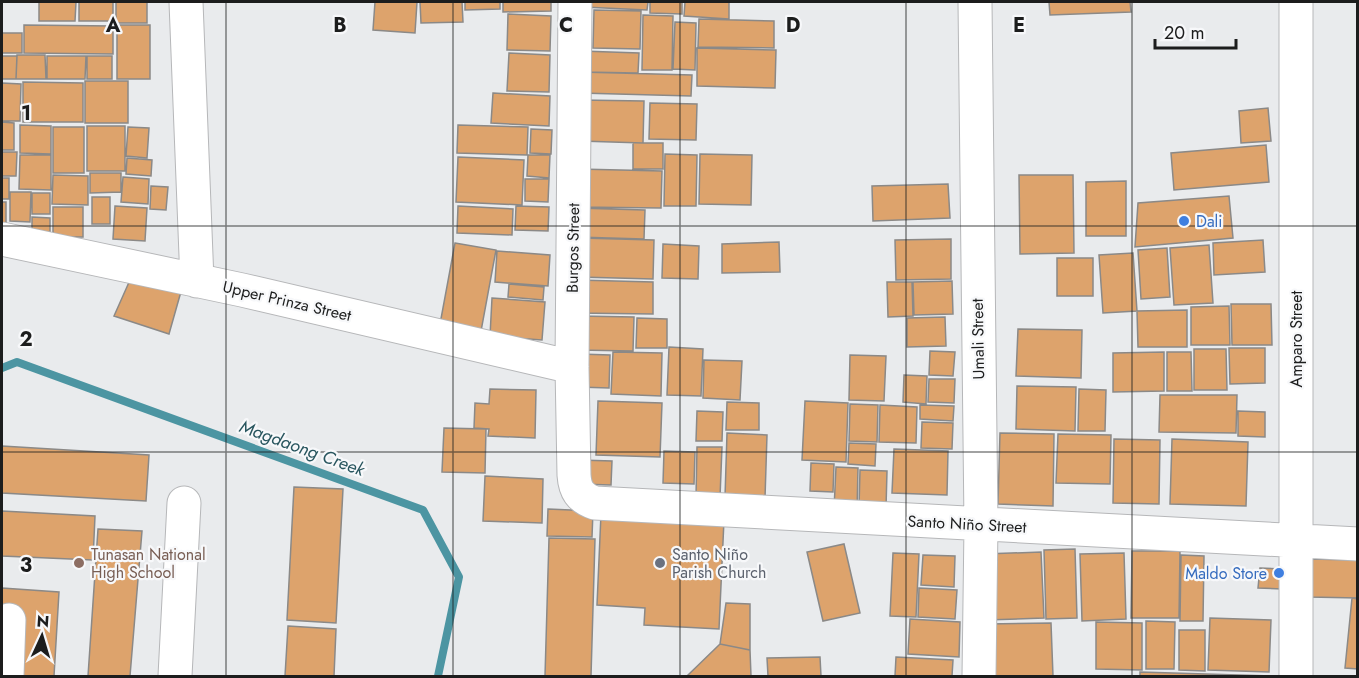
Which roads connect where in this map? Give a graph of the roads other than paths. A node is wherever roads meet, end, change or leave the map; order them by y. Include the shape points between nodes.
1 (186, 2) edge
2 (575, 2) edge
3 (975, 2) edge
4 (1296, 2) edge
5 (2, 239) edge
6 (197, 281) junction
7 (572, 367) junction
8 (579, 494) joint
9 (184, 502) dead end
10 (981, 525) junction
11 (1296, 542) junction
12 (1358, 544) edge
13 (9, 620) dead end
14 (7, 676) edge
15 (175, 676) edge
16 (979, 676) edge
17 (1296, 676) edge

1 - 6 street
2 - 7 street, Burgos Street
3 - 10 street, Umali Street
4 - 11 street, Amparo Street
5 - 6 street, Upper Prinza Street
6 - 7 street, Upper Prinza Street
7 - 8 street, Burgos Street via 574,475
8 - 10 street, Santo Niño Street via 595,503
9 - 15 street
10 - 11 street, Santo Niño Street
10 - 16 street, Umali Street
11 - 12 street, Santo Niño Street
11 - 17 street, Amparo Street
13 - 14 street

